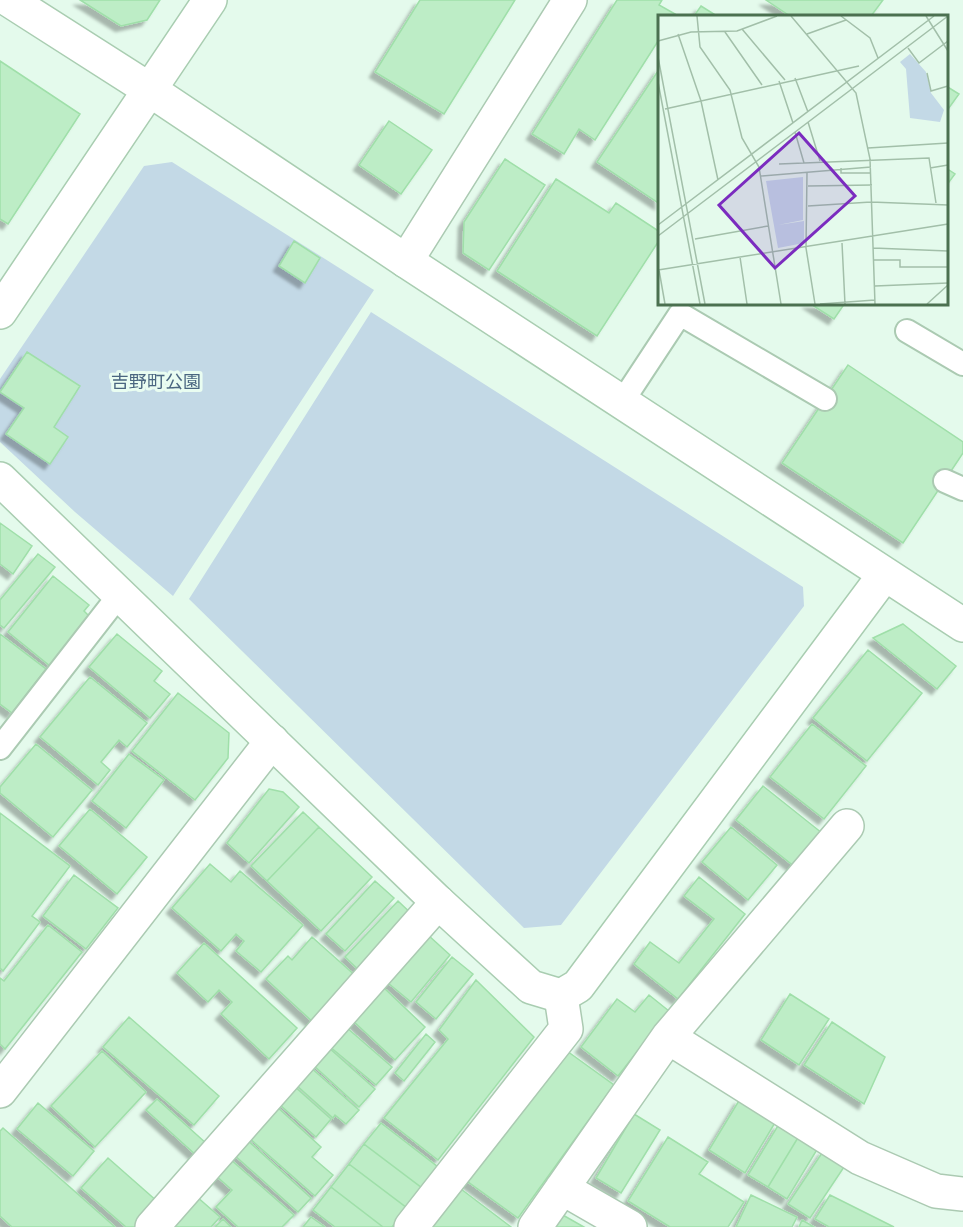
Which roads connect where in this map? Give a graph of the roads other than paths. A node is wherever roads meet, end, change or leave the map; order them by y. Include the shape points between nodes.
1 (9, 0) edge
2 (210, 0) edge
3 (570, 0) edge
4 (150, 90) junction
5 (406, 261) junction
6 (0, 312) edge
7 (907, 331) dead end
8 (963, 364) edge
9 (825, 399) dead end
10 (622, 402) junction
11 (0, 479) edge
12 (885, 574) junction
13 (120, 594) junction
14 (963, 625) edge
15 (273, 741) junction
16 (0, 748) edge
17 (847, 826) dead end
18 (438, 902) junction
19 (561, 996) junction
20 (668, 1037) junction
21 (0, 1091) edge
22 (562, 1188) junction
23 (963, 1194) edge
24 (152, 1227) edge
25 (411, 1227) edge
26 (535, 1227) edge
27 (630, 1227) edge

1 - 4 street
2 - 4 street
3 - 5 street
4 - 5 street
4 - 6 street
5 - 10 street
7 - 8 lane
9 - 10 lane via 680,314
10 - 12 street
11 - 13 street
12 - 14 street
12 - 19 street via 578,986
13 - 15 street
13 - 16 lane
15 - 18 street
15 - 21 street
17 - 20 street
18 - 19 street via 531,987
18 - 24 street
19 - 25 street via 566,1029
20 - 22 street
20 - 23 street via 860,1158 936,1191
22 - 26 street
22 - 27 street

